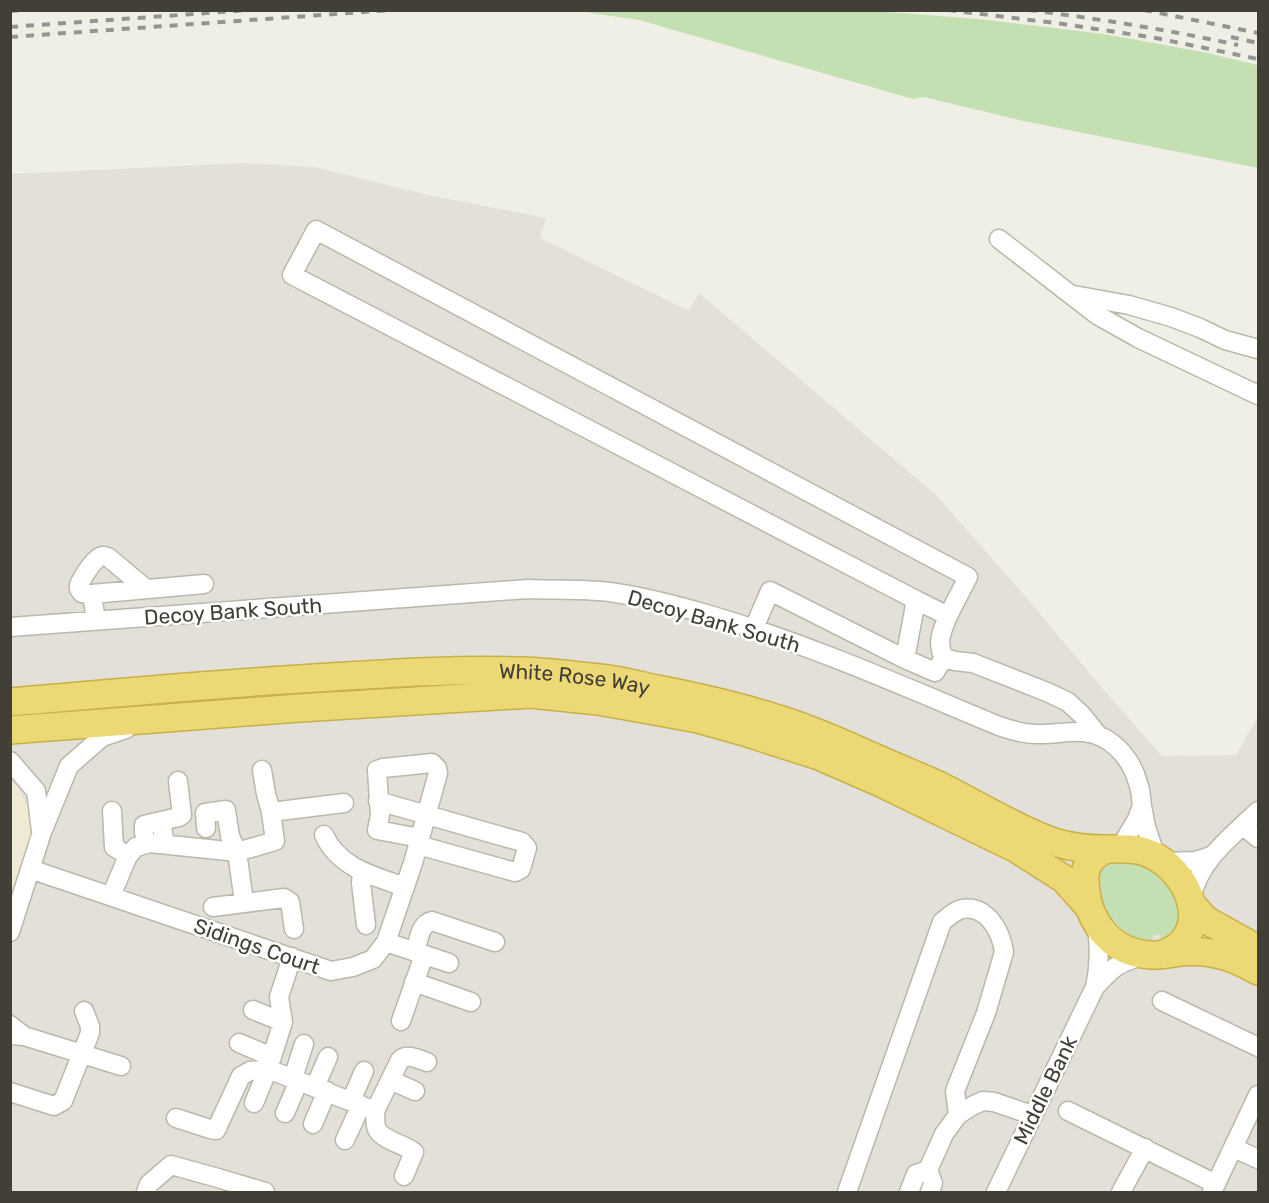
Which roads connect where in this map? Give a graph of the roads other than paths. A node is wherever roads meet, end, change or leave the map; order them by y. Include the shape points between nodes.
1 (999, 239) dead end
2 (1069, 294) junction
3 (1258, 349) edge
4 (1258, 396) edge
5 (204, 584) dead end
6 (146, 589) junction
7 (92, 594) junction
8 (915, 600) junction
9 (948, 616) junction
10 (96, 621) junction
11 (10, 627) edge
12 (754, 628) junction
13 (944, 658) junction
14 (904, 659) junction
15 (10, 702) edge
16 (156, 719) junction
17 (10, 730) edge
18 (1098, 735) junction
19 (10, 761) edge
20 (262, 771) dead end
21 (178, 781) dead end
22 (378, 801) junction
23 (344, 803) dead end
24 (1142, 806) junction
25 (112, 811) dead end
26 (1258, 811) edge
27 (271, 813) junction
28 (426, 814) junction
29 (161, 821) junction
30 (1243, 826) junction
31 (206, 828) dead end
32 (42, 832) junction
33 (144, 833) dead end
34 (324, 835) dead end
35 (1258, 838) edge
36 (419, 841) junction
37 (165, 844) junction
38 (1114, 848) junction
39 (237, 852) junction
40 (128, 856) junction
41 (1211, 856) junction
42 (1159, 859) junction
43 (30, 869) junction
44 (362, 872) junction
45 (405, 887) junction
46 (111, 896) junction
47 (244, 902) junction
48 (1192, 902) junction
49 (213, 907) dead end
50 (1093, 916) junction
51 (366, 925) dead end
52 (11, 929) edge
53 (294, 929) dead end
54 (386, 942) junction
55 (495, 942) dead end
56 (1258, 950) edge
57 (420, 953) junction
58 (1155, 954) junction
59 (292, 957) junction
60 (449, 963) dead end
61 (1258, 970) edge
62 (414, 982) junction
63 (1095, 987) junction
64 (1162, 1001) dead end
65 (471, 1002) dead end
66 (253, 1010) dead end
67 (84, 1011) dead end
68 (283, 1022) junction
69 (401, 1022) dead end
70 (15, 1032) edge
71 (239, 1043) dead end
72 (304, 1044) dead end
73 (1258, 1047) edge
74 (82, 1054) junction
75 (328, 1057) dead end
76 (427, 1062) dead end
77 (270, 1063) junction
78 (121, 1066) dead end
79 (364, 1071) dead end
80 (390, 1080) junction
81 (308, 1084) junction
82 (415, 1090) dead end
83 (10, 1092) edge
84 (1258, 1095) edge
85 (254, 1103) dead end
86 (362, 1106) junction
87 (1068, 1111) dead end
88 (285, 1113) dead end
89 (958, 1115) junction
90 (1032, 1116) junction
91 (176, 1118) dead end
92 (313, 1124) dead end
93 (345, 1140) dead end
94 (1144, 1148) junction
95 (1234, 1148) junction
96 (1258, 1159) edge
97 (928, 1170) junction
98 (404, 1176) dead end
99 (1214, 1188) edge
100 (146, 1192) edge
101 (265, 1192) edge
102 (847, 1192) edge
103 (909, 1192) edge
104 (920, 1192) edge
105 (930, 1192) edge
106 (996, 1192) edge
107 (1121, 1192) edge

1 - 2 street
2 - 3 street via 1150,311
2 - 4 street via 1138,338
5 - 6 street
6 - 7 street
6 - 7 street via 108,557 101,556 79,585 82,593
7 - 10 street
8 - 9 street
8 - 9 street via 292,275 316,230 968,577
8 - 14 street
9 - 13 street via 939,649
10 - 11 street, Decoy Bank South
10 - 12 street, Decoy Bank South via 562,590 610,592 665,602
12 - 14 street via 770,591
12 - 18 street, Decoy Bank South via 999,726 1037,735
13 - 14 street via 936,672
13 - 18 street via 973,663 1068,702
15 - 38 highway, White Rose Way via 272,680 426,672 522,671 604,678 696,696 780,719 935,784 1043,838 1068,846
16 - 17 highway, White Rose Way
16 - 32 street via 102,737 69,766
16 - 50 highway, White Rose Way via 531,694 698,719 819,756 1017,849 1064,879
18 - 24 street via 1124,755 1133,769
19 - 32 street via 36,791
20 - 27 street
21 - 29 street via 181,816
22 - 28 street
22 - 28 street, Sidings Court via 377,770 432,763 438,772
22 - 36 street via 377,830
23 - 27 street
24 - 38 street via 1137,819
24 - 42 street
25 - 40 street via 114,847
26 - 30 street
27 - 39 street via 274,842
28 - 36 street, Sidings Court
28 - 36 street via 522,842 527,852 521,869 515,872
29 - 33 street via 144,825
29 - 37 street
30 - 35 street
30 - 41 street
31 - 39 street, Sidings Court via 205,813 235,809 230,836
32 - 43 street
34 - 44 street via 350,866
36 - 45 street, Sidings Court
37 - 39 street
37 - 40 street via 150,843
38 - 42 highway, White Rose Way via 1140,850
38 - 50 highway via 1096,853 1084,874 1085,893
39 - 47 street, Sidings Court
40 - 46 street
41 - 42 street via 1195,861
41 - 48 street via 1195,883
42 - 48 highway, White Rose Way via 1178,874
43 - 46 street, Sidings Court
43 - 52 street
44 - 45 street
44 - 51 street
45 - 54 street, Sidings Court
46 - 59 street, Sidings Court
47 - 49 street
47 - 53 street via 287,899
48 - 56 highway, White Rose Way via 1206,920
48 - 58 highway via 1187,935 1172,950
50 - 58 highway, White Rose Way via 1101,931 1116,944 1139,954
50 - 63 street, Middle Bank via 1100,955
54 - 57 street
54 - 59 street, Sidings Court via 374,959 353,968 332,971
55 - 57 street via 432,921 423,926
57 - 60 street
57 - 62 street
58 - 61 highway, White Rose Way via 1212,953
58 - 63 street, Middle Bank via 1125,961
59 - 68 street via 279,998
62 - 65 street
62 - 69 street
63 - 90 street, Middle Bank
64 - 73 street
66 - 68 street
67 - 74 street via 90,1032
68 - 77 street
70 - 74 street
71 - 77 street
72 - 81 street
74 - 78 street
74 - 83 street via 61,1103 54,1106
75 - 81 street
76 - 80 street via 403,1056
77 - 81 street
77 - 85 street
77 - 91 street via 241,1076 216,1130
79 - 86 street
80 - 82 street
80 - 86 street
81 - 86 street
81 - 88 street
81 - 92 street
84 - 95 street
86 - 93 street
86 - 98 street via 378,1131 414,1152
87 - 94 street
89 - 90 street via 983,1101
89 - 97 street
89 - 102 street via 956,1090 1004,952 993,923 973,909 960,909 942,922
90 - 106 street, Middle Bank
94 - 99 street
94 - 107 street
95 - 96 street
95 - 99 street
97 - 103 street via 916,1174
97 - 104 street
97 - 105 street via 933,1183
100 - 101 street via 149,1184 171,1165

